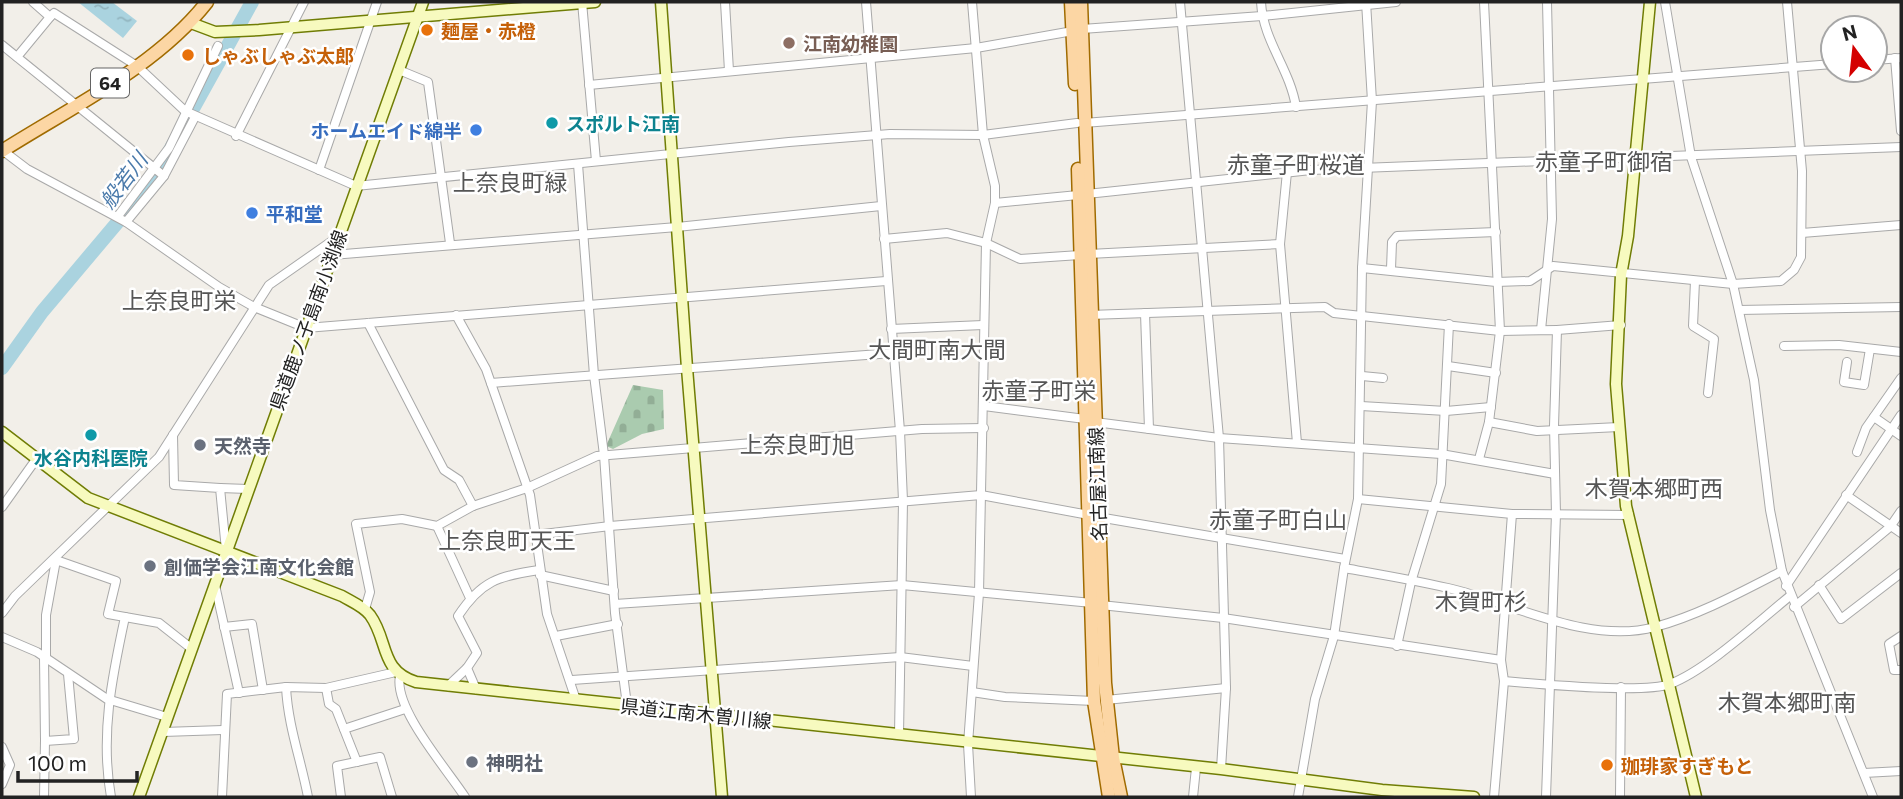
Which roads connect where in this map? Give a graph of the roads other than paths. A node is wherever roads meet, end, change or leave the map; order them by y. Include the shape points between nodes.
1 (33, 2) edge
2 (207, 2) edge
3 (304, 2) edge
4 (377, 2) edge
5 (423, 2) edge
6 (582, 2) edge
7 (595, 2) edge
8 (662, 2) edge
9 (725, 2) edge
10 (866, 2) edge
11 (972, 2) edge
12 (1071, 2) edge
13 (1081, 2) edge
14 (1180, 2) edge
15 (1261, 2) edge
16 (1366, 2) edge
17 (1396, 2) edge
18 (1484, 2) edge
19 (1547, 2) edge
20 (1650, 2) edge
21 (1665, 2) edge
22 (1787, 2) edge
23 (1262, 16) junction
24 (50, 17) junction
25 (417, 18) junction
26 (370, 22) junction
27 (1182, 22) junction
28 (191, 23) junction
29 (291, 28) junction
30 (1078, 30) junction
31 (2, 45) edge
32 (218, 46) dead end
33 (976, 48) junction
34 (17, 57) junction
35 (869, 58) junction
36 (1898, 58) edge
37 (1819, 65) edge
38 (137, 66) junction
39 (1792, 67) junction
40 (398, 70) junction
41 (729, 71) junction
42 (1676, 76) junction
43 (667, 78) junction
44 (1643, 79) junction
45 (589, 85) junction
46 (1551, 87) junction
47 (1488, 91) junction
48 (1372, 101) junction
49 (76, 104) junction
50 (1296, 107) junction
51 (1190, 113) junction
52 (191, 115) junction
53 (1080, 123) junction
54 (1901, 131) edge
55 (876, 135) junction
56 (983, 135) junction
57 (236, 136) junction
58 (1901, 147) edge
59 (2, 150) edge
60 (1801, 152) junction
61 (671, 154) junction
62 (1691, 157) junction
63 (1634, 158) junction
64 (596, 161) junction
65 (1553, 162) junction
66 (578, 164) junction
67 (1491, 165) junction
68 (1368, 168) junction
69 (156, 169) junction
70 (318, 170) junction
71 (1287, 172) junction
72 (164, 176) junction
73 (444, 178) junction
74 (1197, 183) junction
75 (356, 186) junction
76 (1083, 195) junction
77 (995, 203) junction
78 (881, 206) junction
79 (118, 216) junction
80 (127, 222) junction
81 (1901, 225) edge
82 (677, 227) junction
83 (1496, 232) junction
84 (1802, 233) junction
85 (585, 234) junction
86 (339, 236) junction
87 (884, 239) junction
88 (450, 243) junction
89 (986, 243) junction
90 (1280, 244) junction
91 (1203, 247) junction
92 (1085, 254) junction
93 (332, 255) junction
94 (1362, 268) junction
95 (1549, 268) junction
96 (1391, 269) junction
97 (1621, 275) junction
98 (886, 281) junction
99 (1695, 281) junction
100 (1496, 282) junction
101 (1733, 284) junction
102 (682, 298) junction
103 (589, 303) junction
104 (254, 307) junction
105 (1901, 307) edge
106 (1284, 309) junction
107 (1739, 310) junction
108 (1210, 312) junction
109 (1145, 313) junction
110 (1363, 314) junction
111 (456, 315) junction
112 (1087, 315) junction
113 (368, 323) junction
114 (1449, 324) junction
115 (983, 325) junction
116 (1621, 325) junction
117 (306, 328) junction
118 (891, 329) junction
119 (1541, 330) junction
120 (1558, 330) junction
121 (1500, 331) junction
122 (1784, 346) dead end
123 (1870, 349) junction
124 (1901, 352) edge
125 (893, 353) junction
126 (1847, 362) dead end
127 (1448, 366) junction
128 (687, 368) junction
129 (1496, 373) junction
130 (594, 375) junction
131 (1362, 376) junction
132 (1383, 378) dead end
133 (1901, 379) edge
134 (491, 383) junction
135 (1708, 393) dead end
136 (984, 406) junction
137 (1361, 406) junction
138 (1491, 407) junction
139 (1446, 411) junction
140 (1901, 415) edge
141 (1874, 418) junction
142 (1090, 421) junction
143 (1489, 422) junction
144 (1619, 427) junction
145 (984, 428) junction
146 (1149, 429) junction
147 (1554, 430) junction
148 (1892, 430) junction
149 (900, 431) junction
150 (2, 432) edge
151 (173, 433) junction
152 (1901, 436) edge
153 (1220, 438) junction
154 (1297, 443) junction
155 (694, 448) junction
156 (1360, 449) junction
157 (1857, 452) dead end
158 (1444, 454) junction
159 (604, 455) junction
160 (37, 458) junction
161 (1479, 459) junction
162 (1555, 474) junction
163 (220, 488) junction
164 (527, 488) junction
165 (248, 489) junction
166 (982, 495) junction
167 (1846, 495) junction
168 (1358, 499) junction
169 (903, 501) junction
170 (473, 506) junction
171 (1434, 506) junction
172 (2, 507) edge
173 (108, 508) junction
174 (1901, 512) edge
175 (1512, 514) junction
176 (1556, 514) junction
177 (1629, 515) junction
178 (1093, 516) junction
179 (699, 519) junction
180 (437, 526) junction
181 (610, 526) junction
182 (1890, 527) junction
183 (1901, 533) edge
184 (535, 535) junction
185 (1220, 538) junction
186 (226, 553) junction
187 (56, 559) junction
188 (1344, 563) junction
189 (1782, 571) junction
190 (540, 572) junction
191 (1901, 573) edge
192 (1411, 582) junction
193 (215, 584) junction
194 (902, 585) junction
195 (1819, 585) junction
196 (1786, 586) junction
197 (614, 591) junction
198 (979, 593) junction
199 (1790, 596) junction
200 (470, 598) junction
201 (706, 598) junction
202 (615, 604) junction
203 (1096, 604) junction
204 (1507, 607) junction
205 (1794, 607) junction
206 (365, 609) junction
207 (2, 613) edge
208 (125, 617) junction
209 (1223, 618) junction
210 (1550, 618) junction
211 (618, 624) junction
212 (224, 627) junction
213 (1654, 627) junction
214 (556, 636) junction
215 (1334, 636) junction
216 (1901, 636) edge
217 (2, 637) edge
218 (1397, 646) junction
219 (192, 649) junction
220 (900, 657) junction
221 (45, 658) junction
222 (1502, 660) junction
223 (973, 666) junction
224 (467, 668) junction
225 (710, 668) junction
226 (1901, 670) edge
227 (68, 674) junction
228 (398, 674) junction
229 (625, 674) junction
230 (572, 680) junction
231 (1504, 681) junction
232 (1551, 685) junction
233 (1669, 685) junction
234 (448, 686) junction
235 (286, 687) junction
236 (1621, 687) junction
237 (326, 688) junction
238 (1226, 688) junction
239 (476, 689) junction
240 (263, 690) junction
241 (972, 692) junction
242 (239, 693) junction
243 (107, 699) junction
244 (576, 700) junction
245 (1100, 700) junction
246 (627, 705) junction
247 (405, 709) junction
248 (714, 714) junction
249 (167, 717) junction
250 (344, 729) junction
251 (223, 730) junction
252 (163, 732) junction
253 (899, 735) junction
254 (45, 741) junction
255 (968, 744) junction
256 (2, 747) edge
257 (1107, 758) junction
258 (357, 762) junction
259 (1196, 768) junction
260 (1221, 769) junction
261 (1901, 771) edge
262 (1864, 773) junction
263 (1301, 781) junction
264 (2, 784) edge
265 (1383, 794) edge
266 (44, 797) edge
267 (111, 797) edge
268 (139, 797) edge
269 (222, 797) edge
270 (308, 797) edge
271 (341, 797) edge
272 (392, 797) edge
273 (465, 797) edge
274 (722, 797) edge
275 (971, 797) edge
276 (1109, 797) edge
277 (1121, 797) edge
278 (1193, 797) edge
279 (1298, 797) edge
280 (1474, 797) edge
281 (1494, 797) edge
282 (1546, 797) edge
283 (1620, 797) edge
284 (1696, 797) edge
285 (1873, 797) edge

1 - 24 street
2 - 28 main road, 64
3 - 29 street
4 - 26 street
5 - 25 main road, 県道鹿ノ子島南小渕線
6 - 7 main road
6 - 25 main road
6 - 45 street
8 - 43 main road
9 - 41 street
10 - 35 street
11 - 33 street
12 - 30 main road, 名古屋江南線
13 - 30 main road, 名古屋江南線
14 - 27 street
15 - 23 street
16 - 17 street
16 - 23 street
16 - 48 street
18 - 47 street
19 - 46 street
20 - 44 main road
21 - 42 street
22 - 39 street
23 - 27 street
23 - 50 street via 1268,41 1292,83
24 - 34 street
24 - 38 street via 54,13
25 - 26 main road
25 - 40 main road, 県道鹿ノ子島南小渕線
26 - 29 main road
26 - 70 street
27 - 30 street
27 - 51 street
28 - 29 main road via 215,32
28 - 38 main road, 64
29 - 57 street
30 - 33 street
30 - 53 main road, 名古屋江南線
31 - 34 street
32 - 52 street
33 - 35 street
33 - 56 street
34 - 49 street
35 - 41 street
35 - 55 street
36 - 54 street
37 - 39 street
38 - 49 main road, 64
38 - 52 street
39 - 42 street
39 - 60 street
40 - 73 street via 428,82
40 - 75 main road, 県道鹿ノ子島南小渕線
41 - 43 street
42 - 44 street
42 - 62 street
43 - 45 street
43 - 61 main road
44 - 46 street
44 - 63 main road
45 - 64 street
46 - 47 street
46 - 65 street
47 - 48 street
47 - 67 street
48 - 50 street
48 - 68 street
49 - 59 main road, 64
49 - 69 street
50 - 51 street
51 - 53 street
51 - 74 street
52 - 57 street
52 - 69 street
52 - 72 street
53 - 56 street
53 - 76 main road, 名古屋江南線
55 - 56 street
55 - 61 street
55 - 78 street
56 - 77 street
57 - 70 street
58 - 60 street
59 - 79 street via 27,169
60 - 62 street
60 - 84 street
61 - 64 street
61 - 82 main road
62 - 63 street
62 - 101 street
63 - 65 street
63 - 97 main road
64 - 66 street
65 - 67 street
65 - 95 street
66 - 73 street
66 - 85 street
67 - 68 street
67 - 83 street
68 - 71 street
68 - 94 street
69 - 72 street
69 - 79 street
70 - 75 street
71 - 74 street
71 - 90 street
72 - 80 street
73 - 75 street
73 - 88 street
74 - 76 street
74 - 91 street
75 - 86 main road, 県道鹿ノ子島南小渕線
76 - 77 street
76 - 92 main road, 名古屋江南線
77 - 89 street
78 - 82 street
78 - 87 street
79 - 80 street
80 - 104 street via 210,282
81 - 84 street
82 - 85 street
82 - 102 main road
83 - 96 street via 1397,236 1392,242
83 - 100 street
84 - 101 street via 1801,257 1794,271 1781,281
85 - 88 street
85 - 103 street
86 - 93 main road, 県道鹿ノ子島南小渕線
86 - 104 street via 269,285
87 - 89 street via 947,233
87 - 98 street
88 - 93 street
89 - 92 street via 1020,259
89 - 115 street
90 - 91 street
90 - 106 street
91 - 92 street
91 - 108 street
92 - 112 main road, 名古屋江南線
93 - 117 main road, 県道鹿ノ子島南小渕線
94 - 96 street
94 - 110 street
95 - 97 street
95 - 100 street via 1530,281
95 - 119 street
96 - 100 street
97 - 99 street
97 - 116 main road
98 - 102 street
98 - 118 street
99 - 101 street
99 - 135 street via 1693,326 1714,340
100 - 121 street
101 - 107 street
102 - 103 street
102 - 128 main road
103 - 111 street
103 - 130 street
104 - 117 street
104 - 151 street
105 - 107 street
106 - 108 street
106 - 110 street via 1325,307 1335,313
106 - 154 street
107 - 189 street
108 - 109 street
108 - 153 street
109 - 112 street
109 - 146 street
110 - 114 street
110 - 131 street
111 - 113 street
111 - 134 street
112 - 142 main road, 名古屋江南線
113 - 117 street
113 - 170 street via 444,470 459,480
114 - 121 street
114 - 127 street
115 - 118 street
115 - 136 street
116 - 120 street
116 - 144 main road via 1616,384
117 - 165 main road, 県道鹿ノ子島南小渕線
118 - 125 street
119 - 120 street
119 - 121 street
120 - 147 street
121 - 129 street
122 - 123 street
123 - 124 street
123 - 126 street via 1864,385 1844,382
125 - 128 street
125 - 149 street
127 - 129 street
127 - 139 street
128 - 130 street
128 - 155 main road
129 - 138 street
130 - 134 street
130 - 159 street
131 - 132 street
131 - 137 street
133 - 141 street
134 - 164 street
136 - 142 street
136 - 145 street
137 - 139 street
137 - 156 street
138 - 139 street
138 - 143 street
139 - 158 street
140 - 148 street
141 - 148 street
141 - 157 street
142 - 146 street
142 - 178 main road, 名古屋江南線
143 - 147 street
143 - 161 street
144 - 147 street
144 - 177 main road
145 - 149 street
145 - 166 street
146 - 153 street
147 - 162 street
148 - 152 street
148 - 167 street
149 - 155 street
149 - 169 street
150 - 160 main road
151 - 163 street via 174,485
151 - 173 street via 146,473
153 - 154 street
153 - 185 street
154 - 156 street
155 - 159 street
155 - 179 main road
156 - 158 street
156 - 168 street
158 - 161 street
158 - 171 street
159 - 164 street
159 - 181 street
160 - 172 street
160 - 173 main road
161 - 162 street
162 - 176 street
163 - 165 street
163 - 186 street
164 - 170 street
164 - 184 street
165 - 186 main road, 県道鹿ノ子島南小渕線
166 - 169 street
166 - 178 street
166 - 198 street
167 - 182 street
167 - 196 street
168 - 171 street
168 - 188 street
169 - 179 street
169 - 194 street
170 - 180 street
171 - 175 street
171 - 192 street
173 - 186 main road
173 - 187 street
174 - 182 street
175 - 176 street
175 - 204 street
176 - 177 street
176 - 210 street
177 - 213 main road
178 - 185 street
178 - 203 main road, 名古屋江南線
179 - 181 street
179 - 201 main road
180 - 200 street
180 - 206 street via 402,519 356,524 370,592
181 - 184 street
181 - 197 street
182 - 183 street
182 - 195 street
184 - 190 street
185 - 188 street
185 - 209 street
186 - 193 main road, 県道鹿ノ子島南小渕線
186 - 206 main road
187 - 207 street
187 - 208 street via 116,581 108,614
187 - 221 street via 46,615
188 - 192 street
188 - 215 street
189 - 196 street
189 - 213 street
190 - 197 street
190 - 200 street via 508,575 481,586
190 - 214 street
191 - 195 street via 1841,620
192 - 204 street via 1448,588
192 - 218 street
193 - 212 street
193 - 219 main road, 県道鹿ノ子島南小渕線
194 - 198 street
194 - 201 street
194 - 220 street
195 - 205 street
196 - 199 street
197 - 202 street
198 - 203 street
198 - 223 street
199 - 205 street
199 - 233 street
200 - 224 street via 458,616 477,653
201 - 202 street
201 - 225 main road
202 - 211 street
203 - 209 street
203 - 245 main road, 名古屋江南線
204 - 210 street
204 - 222 street
205 - 262 street
206 - 228 main road
208 - 219 street via 159,623
208 - 243 street
209 - 215 street
209 - 238 street
210 - 213 street via 1592,630
210 - 232 street
211 - 214 street
211 - 229 street
212 - 240 street via 252,624
212 - 242 street
213 - 233 main road
214 - 230 street
215 - 218 street
215 - 263 street via 1315,699
216 - 226 street via 1889,644 1894,670
217 - 221 street
218 - 222 street
219 - 249 main road, 県道鹿ノ子島南小渕線
220 - 223 street
220 - 225 street
220 - 253 street
221 - 227 street
221 - 254 street
222 - 231 street
223 - 241 street
224 - 234 street
224 - 239 street
225 - 229 street
225 - 248 main road
227 - 243 street
227 - 254 street via 74,739
228 - 234 main road, 県道江南木曽川線
228 - 237 street
228 - 247 street
229 - 230 street
229 - 246 street
230 - 244 street
231 - 232 street
231 - 281 street
232 - 236 street
232 - 282 street
233 - 236 street
233 - 284 main road
234 - 239 main road, 県道江南木曽川線
235 - 237 street
235 - 240 street
235 - 270 street via 288,717
236 - 283 street
237 - 250 street via 329,704
238 - 245 street
238 - 260 street
239 - 244 main road, 県道江南木曽川線
240 - 242 street
241 - 245 street
241 - 255 street
242 - 251 street via 226,694
243 - 249 street
243 - 267 street
244 - 246 main road, 県道江南木曽川線
245 - 257 main road, 名古屋江南線
246 - 248 main road, 県道江南木曽川線
247 - 250 street
247 - 273 street
248 - 253 main road, 県道江南木曽川線
248 - 274 main road
249 - 252 main road, 県道鹿ノ子島南小渕線
250 - 258 street
251 - 252 street
251 - 269 street
252 - 268 main road, 県道鹿ノ子島南小渕線
253 - 255 main road, 県道江南木曽川線
254 - 266 street
255 - 257 main road, 県道江南木曽川線
255 - 275 street
256 - 264 street via 10,765
257 - 259 main road, 県道江南木曽川線
257 - 276 main road, 名古屋江南線
257 - 277 main road, 名古屋江南線
258 - 271 street via 337,766
258 - 272 street via 380,757
259 - 260 main road, 県道江南木曽川線
259 - 278 street
260 - 263 main road, 県道江南木曽川線
261 - 262 street
262 - 285 street
263 - 265 main road, 県道江南木曽川線
263 - 279 street
265 - 280 main road, 県道江南木曽川線

